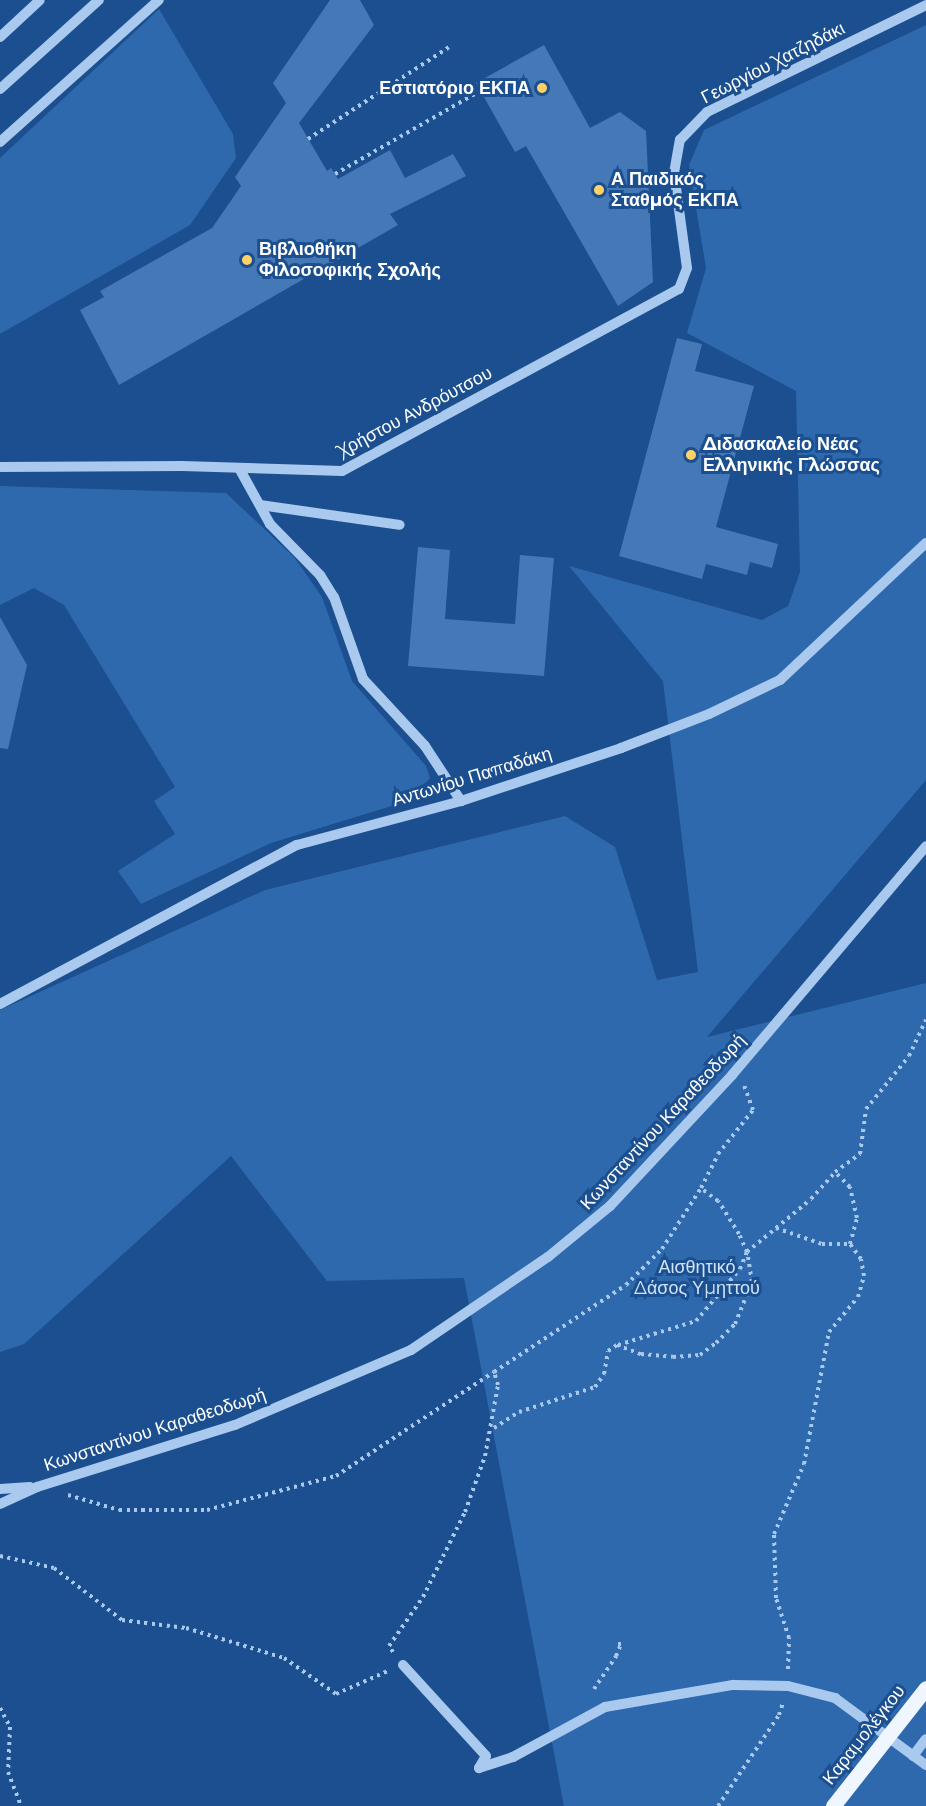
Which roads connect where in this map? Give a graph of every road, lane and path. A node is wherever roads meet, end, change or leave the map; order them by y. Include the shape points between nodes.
1 (40, 0) edge
2 (99, 0) edge
3 (159, 0) edge
4 (926, 4) edge
5 (0, 37) edge
6 (449, 47) dead end
7 (0, 89) edge
8 (480, 91) dead end
9 (308, 139) dead end
10 (0, 142) edge
11 (335, 174) dead end
12 (679, 289) joint
13 (0, 466) edge
14 (239, 468) junction
15 (260, 505) junction
16 (400, 525) dead end
17 (926, 543) edge
18 (461, 801) junction
19 (926, 846) edge
20 (0, 1004) edge
21 (926, 1020) edge
22 (732, 1075) junction
23 (835, 1172) junction
24 (701, 1188) junction
25 (776, 1227) junction
26 (850, 1244) junction
27 (747, 1252) junction
28 (617, 1345) junction
29 (494, 1372) junction
30 (493, 1428) junction
31 (37, 1487) junction
32 (0, 1490) edge
33 (0, 1504) edge
34 (0, 1556) edge
35 (617, 1644) dead end
36 (403, 1665) junction
37 (788, 1686) junction
38 (926, 1688) edge
39 (594, 1689) dead end
40 (0, 1708) edge
41 (886, 1738) junction
42 (926, 1739) edge
43 (913, 1756) junction
44 (926, 1765) edge
45 (835, 1805) edge
46 (21, 1806) edge
47 (718, 1806) edge

1 - 5 street
2 - 7 street
3 - 10 street
4 - 12 street, Γεωργίου Χατζηδάκι via 707,112 680,140 674,173 687,268
6 - 9 path
8 - 11 path
12 - 14 street, Χρήστου Ανδρόυτσου via 342,471
13 - 14 street, Χρήστου Ανδρόυτσου
14 - 15 street
15 - 16 street
15 - 18 street via 270,524 320,575 334,597 363,680 425,746
17 - 18 street, Αντωνίου Παπαδάκη via 780,680 643,739
18 - 20 street, Αντωνίου Παπαδάκη via 297,845
19 - 22 street, Κωνσταντίνου Καραθεοδωρή
21 - 23 path via 909,1056 866,1109 860,1154
22 - 24 path via 747,1087 753,1110 718,1154
22 - 31 street, Κωνσταντίνου Καραθεοδωρή via 610,1206 548,1257 411,1350 235,1425
23 - 25 path via 811,1199
23 - 26 path via 850,1187 857,1218
24 - 27 path via 718,1201
24 - 29 path via 662,1249 626,1285
25 - 26 path via 822,1244
25 - 27 path
26 - 37 path via 861,1259 864,1276 858,1297 829,1332 804,1464 774,1534 776,1598 789,1638
27 - 28 path via 740,1269 696,1321
27 - 28 path via 752,1282 743,1308 735,1324 700,1355 641,1354
28 - 30 path via 608,1351 604,1374 595,1387 519,1412
29 - 30 path via 498,1385
29 - 31 path via 336,1476 207,1510 119,1510
30 - 36 path via 465,1512 423,1597 389,1646
31 - 32 street, Κωνσταντίνου Καραθεοδωρή
31 - 33 street, Κωνσταντίνου Καραθεοδωρή
34 - 36 path via 54,1568 122,1620 186,1628 284,1658 336,1694
35 - 39 path via 621,1644 616,1656
36 - 37 street via 486,1756 479,1768 513,1757 605,1707 733,1685
37 - 41 street via 835,1698
37 - 47 path via 779,1714
38 - 41 main road, Καραμολέγκου
40 - 46 path via 10,1727 8,1772
41 - 43 street
41 - 45 main road, Καραμολέγκου
42 - 43 street
43 - 44 street

